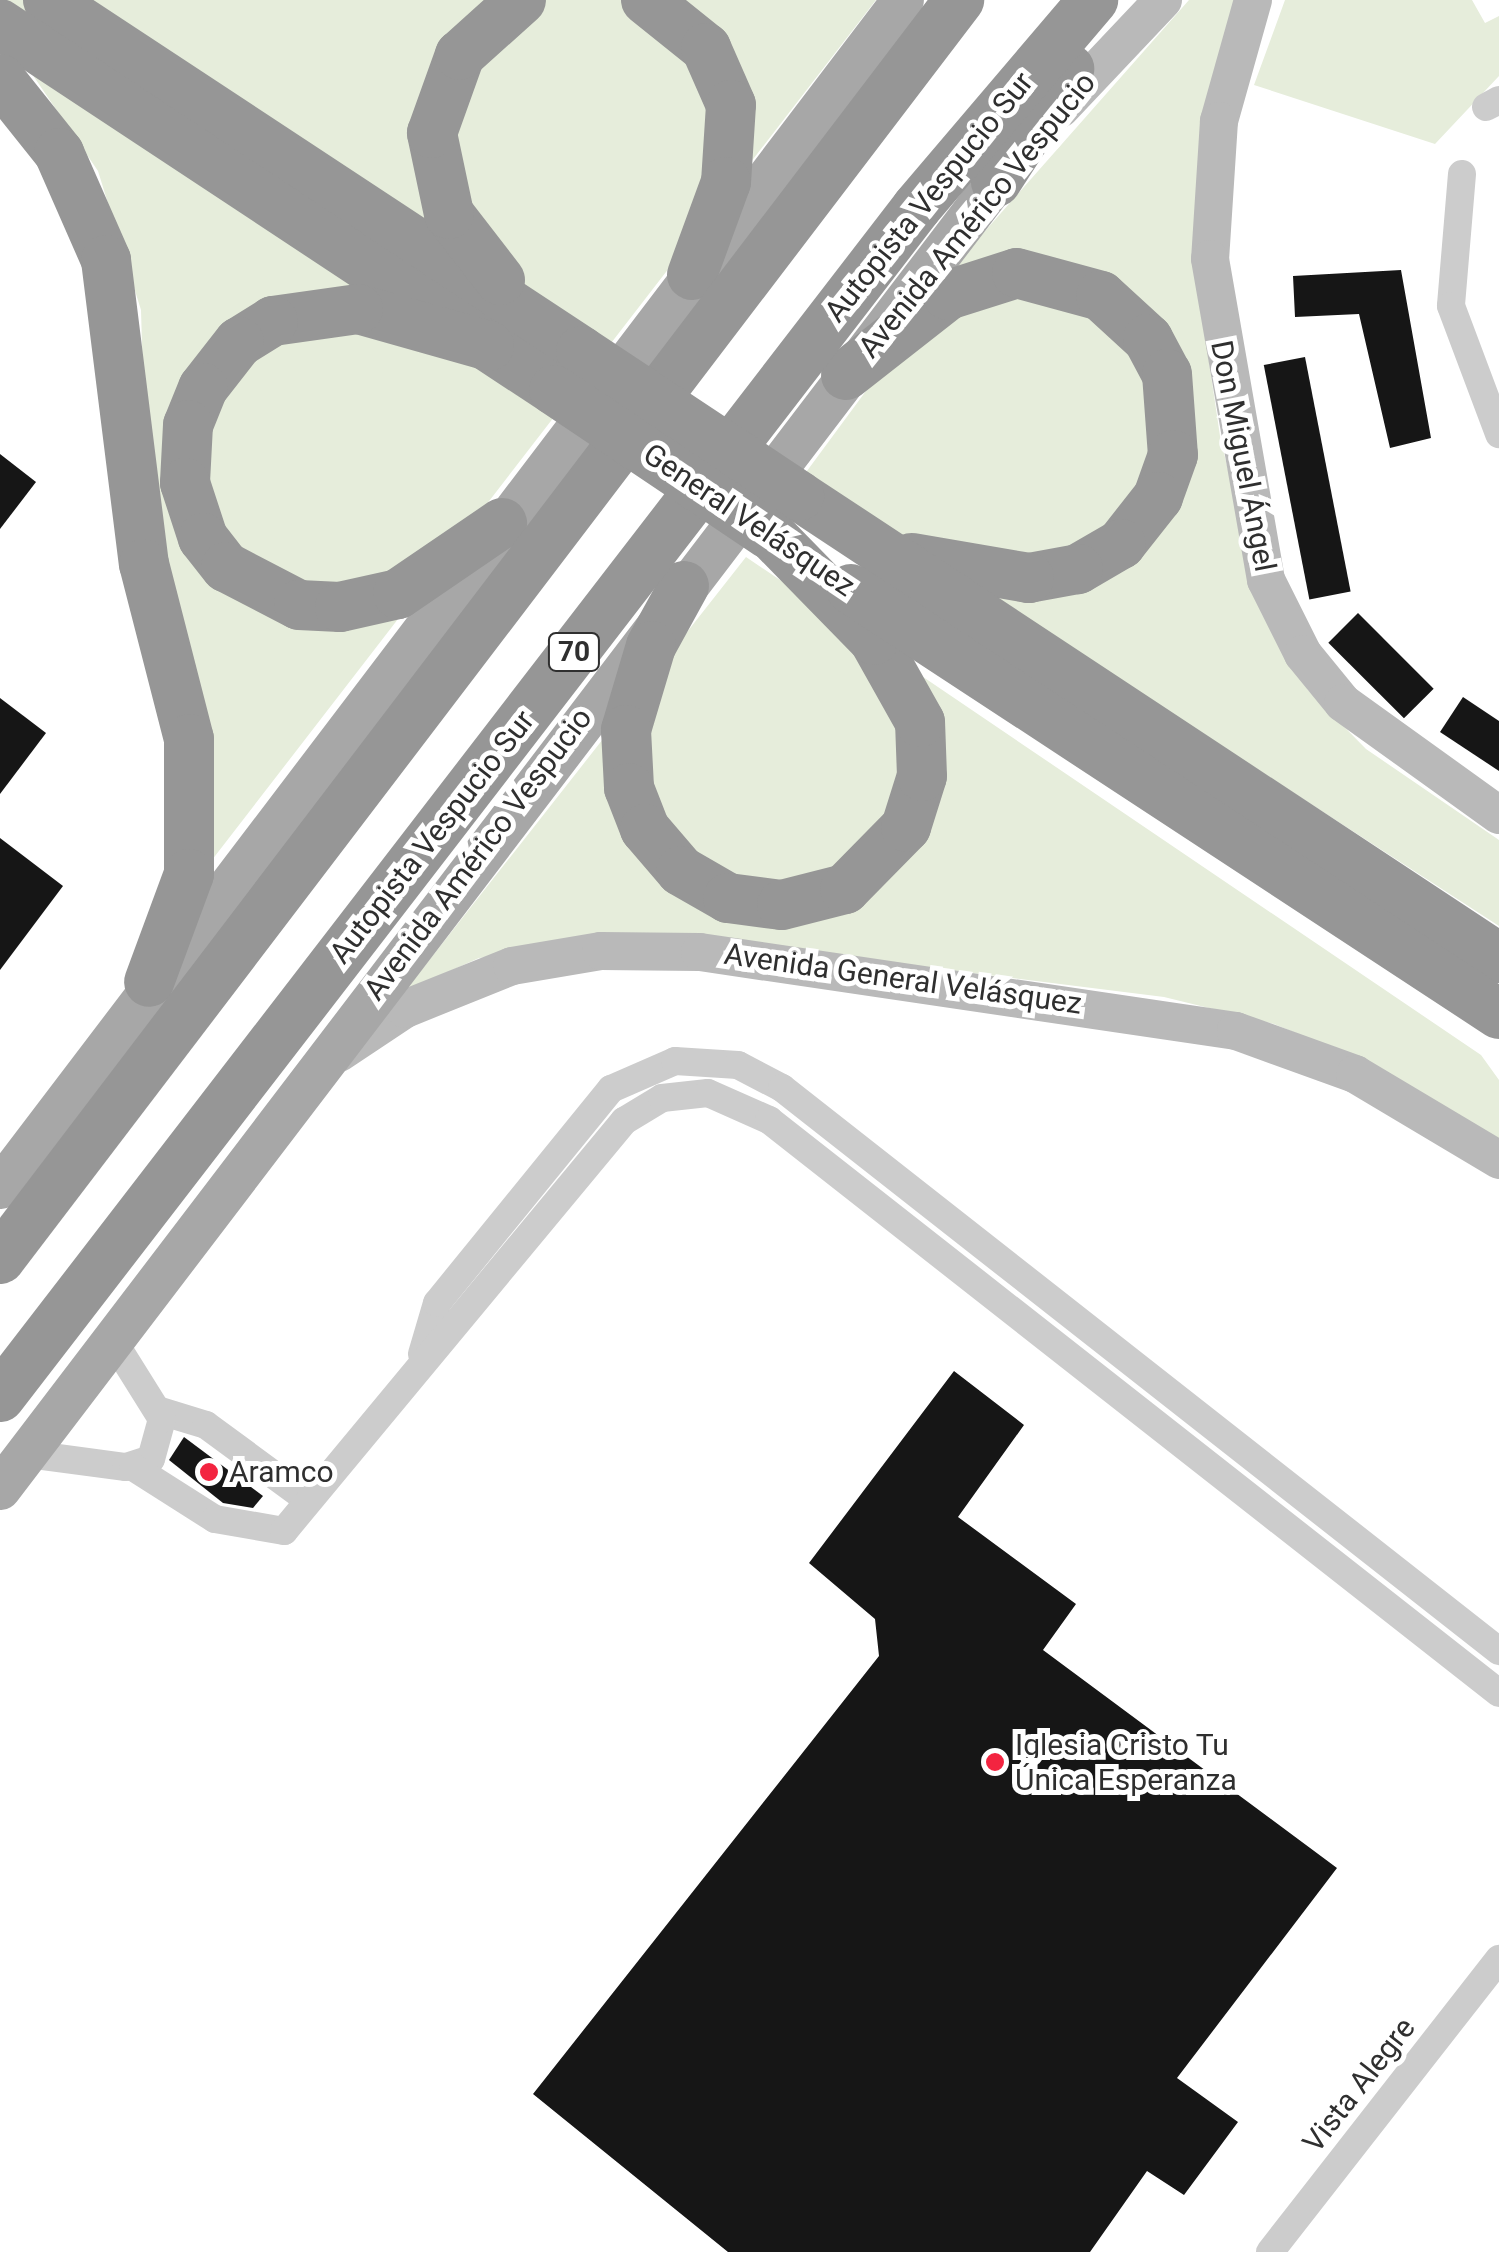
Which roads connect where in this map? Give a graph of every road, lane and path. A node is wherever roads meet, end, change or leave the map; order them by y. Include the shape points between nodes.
1 (48, 0) edge
2 (521, 0) edge
3 (646, 0) edge
4 (903, 0) edge
5 (959, 0) edge
6 (1094, 0) edge
7 (1127, 0) edge
8 (1163, 0) edge
9 (1253, 0) edge
10 (0, 24) edge
11 (0, 79) edge
12 (1462, 174) dead end
13 (996, 182) junction
14 (692, 275) junction
15 (540, 324) junction
16 (489, 346) junction
17 (568, 370) junction
18 (846, 375) junction
19 (1499, 434) edge
20 (780, 522) junction
21 (502, 523) junction
22 (876, 547) junction
23 (684, 586) junction
24 (1499, 815) edge
25 (1499, 958) edge
26 (1425, 965) junction
27 (148, 982) junction
28 (1499, 1014) edge
29 (1499, 1037) edge
30 (306, 1080) junction
31 (586, 1114) junction
32 (614, 1132) junction
33 (1499, 1160) edge
34 (0, 1188) edge
35 (0, 1259) edge
36 (112, 1340) junction
37 (422, 1354) junction
38 (0, 1397) edge
39 (158, 1410) junction
40 (28, 1454) junction
41 (133, 1468) junction
42 (0, 1490) edge
43 (308, 1500) junction
44 (1499, 1651) edge
45 (1499, 1693) edge
46 (1499, 1959) edge
47 (1270, 2252) edge

1 - 15 highway, General Velásquez
2 - 15 highway via 485,25 450,72 432,154 461,234
3 - 14 highway via 706,48 731,105 726,182
4 - 14 main road
5 - 35 highway
6 - 38 highway, Autopista Vespucio Sur / 70 via 917,207
7 - 13 highway via 1062,77
8 - 13 main road, Avenida Américo Vespucio
9 - 24 main road, Don Miguel Ángel via 1219,121 1210,259 1266,580 1302,654 1343,703
10 - 16 highway, General Velásquez
11 - 27 highway via 87,206 120,322 137,523 195,806 184,896
12 - 19 street via 1448,257 1452,306
13 - 18 main road, Avenida Américo Vespucio
14 - 21 main road
15 - 17 highway, General Velásquez
16 - 17 highway, General Velásquez
16 - 21 highway via 358,309 273,320 239,342 203,388 188,425 185,483 203,538 226,568 279,600 321,608 398,594
17 - 20 highway, General Velásquez, bridge
18 - 22 highway via 948,295 1033,273 1118,308 1148,339 1172,391 1173,455 1158,497 1134,531 1090,564 1011,578
18 - 23 main road, Avenida Américo Vespucio
20 - 22 highway, General Velásquez
20 - 23 highway via 874,640 920,722 922,776 906,826 845,889 782,906 728,898 680,871 645,829 629,788 626,730 651,646
20 - 26 highway, General Velásquez
21 - 27 main road
22 - 25 highway, General Velásquez
23 - 30 main road, Avenida Américo Vespucio
26 - 28 highway, General Velásquez
26 - 29 highway
27 - 34 main road
30 - 33 main road, Avenida General Velásquez via 382,1023 476,978 578,954 688,951 1236,1031 1355,1074
30 - 36 main road, Avenida Américo Vespucio
31 - 32 street
31 - 37 street via 437,1303
31 - 44 street via 625,1080 675,1061 724,1062 768,1079
32 - 37 street via 464,1325
32 - 45 street via 678,1094 753,1109
36 - 39 street
36 - 40 main road, Avenida Américo Vespucio
37 - 43 street
39 - 41 street via 163,1441
39 - 43 street via 206,1425
40 - 41 street
40 - 42 main road, Avenida Américo Vespucio
41 - 43 street via 215,1518 284,1531
46 - 47 street, Vista Alegre

